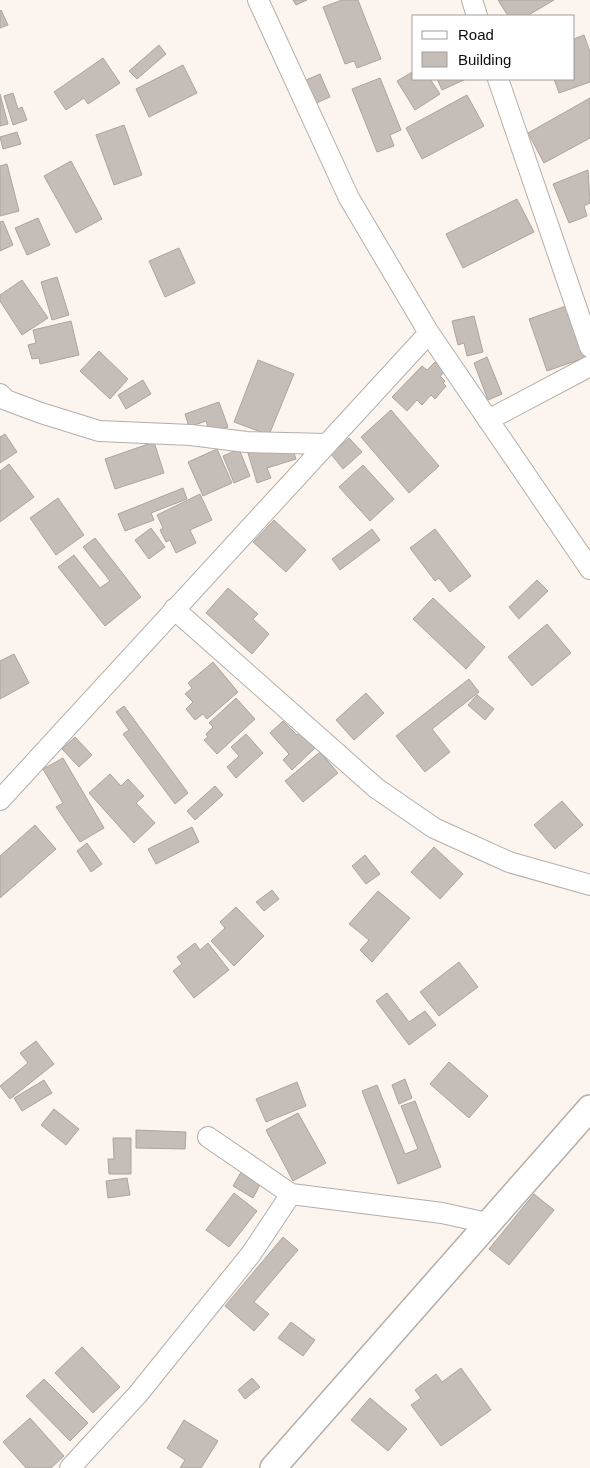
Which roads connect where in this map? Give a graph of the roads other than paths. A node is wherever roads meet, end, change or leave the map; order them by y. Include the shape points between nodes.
1 (258, 0) edge
2 (472, 0) edge
3 (477, 15) edge
4 (498, 80) edge
5 (429, 333) junction
6 (590, 347) edge
7 (590, 366) edge
8 (0, 394) edge
9 (488, 420) junction
10 (327, 444) junction
11 (590, 569) edge
12 (174, 609) junction
13 (0, 800) edge
14 (590, 885) edge
15 (590, 1108) edge
16 (208, 1137) dead end
17 (291, 1194) junction
18 (488, 1224) junction
19 (70, 1468) edge
20 (273, 1468) edge

1 - 5 street via 349,198
2 - 3 street
4 - 6 street
5 - 9 street
5 - 10 street
7 - 9 street
8 - 10 street via 6,400 99,431 191,435 246,442
9 - 11 street
10 - 12 street
12 - 13 street
12 - 14 street via 376,788 434,828 509,862
15 - 18 street
16 - 17 street
17 - 18 street via 442,1213
17 - 19 street via 245,1261 138,1394
18 - 20 street

